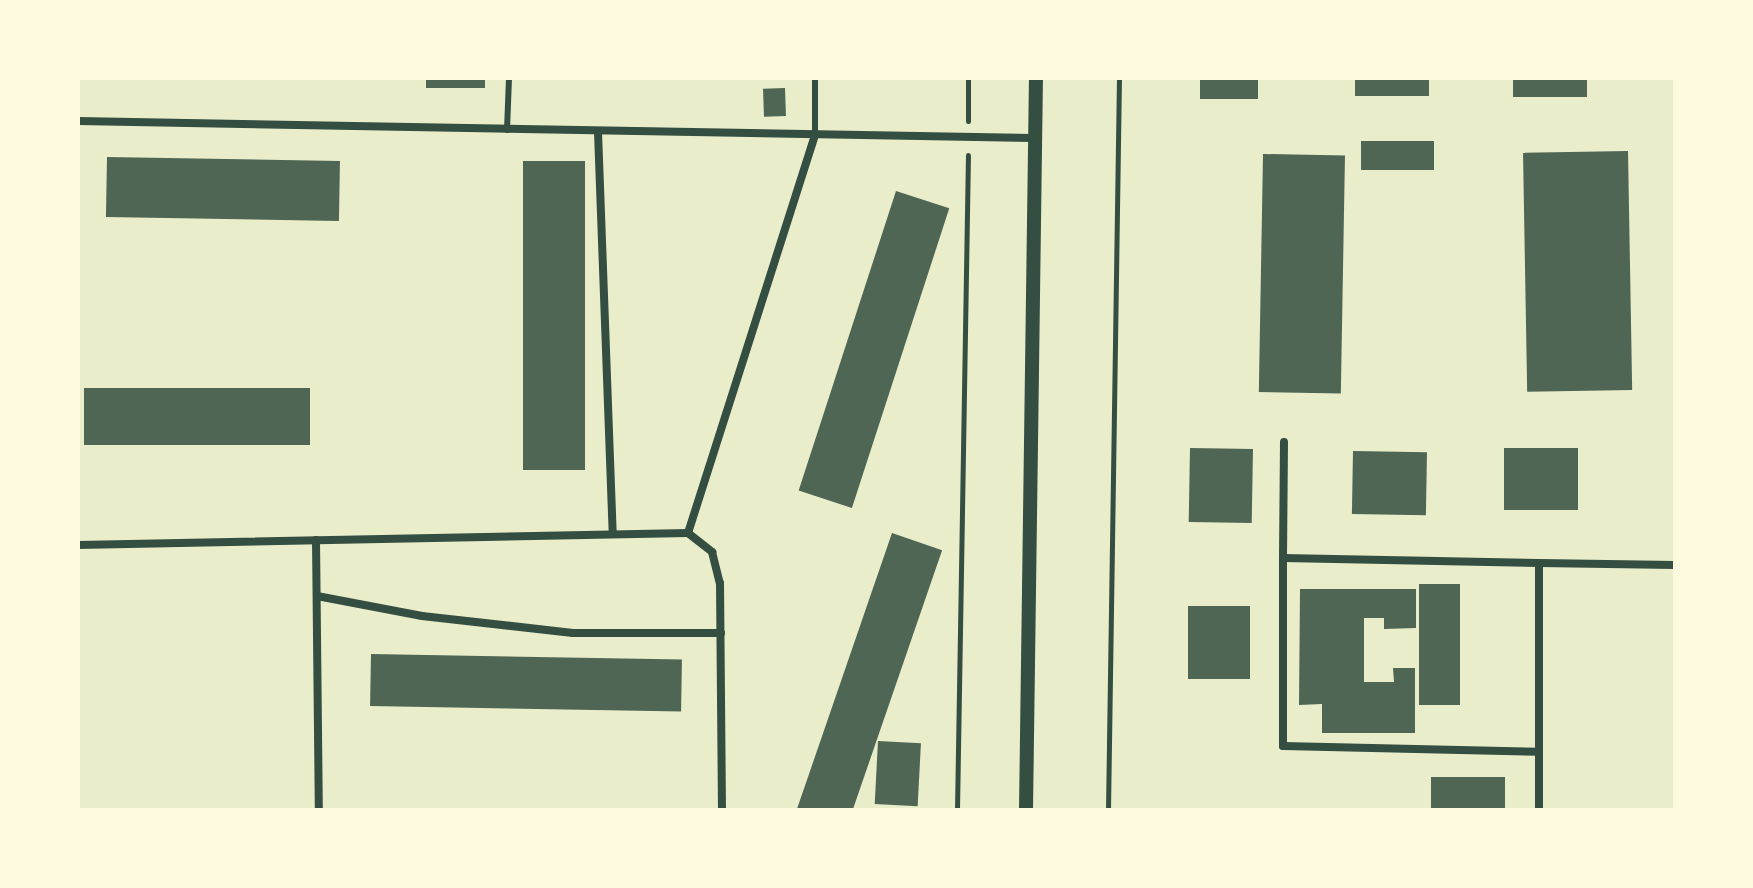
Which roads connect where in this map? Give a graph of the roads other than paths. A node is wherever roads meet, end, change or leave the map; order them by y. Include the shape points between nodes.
1 (509, 78) edge
2 (815, 78) edge
3 (1036, 78) edge
4 (78, 121) edge
5 (507, 130) junction
6 (598, 132) junction
7 (815, 135) junction
8 (1035, 138) junction
9 (1284, 442) dead end
10 (613, 533) junction
11 (688, 533) junction
12 (316, 540) junction
13 (78, 545) edge
14 (1283, 558) junction
15 (1539, 563) junction
16 (1675, 565) edge
17 (317, 596) junction
18 (721, 633) junction
19 (1539, 752) junction
20 (319, 810) edge
21 (722, 810) edge
22 (1026, 810) edge
23 (1539, 810) edge

1 - 5 lane
2 - 7 lane
3 - 8 street
4 - 5 street
5 - 6 street
6 - 7 street
6 - 10 street via 599,277 606,308
7 - 8 street
7 - 11 street
8 - 22 street
9 - 14 street
10 - 11 street
10 - 12 street
11 - 18 street via 712,552 720,583
12 - 13 street
12 - 17 street
14 - 15 street
14 - 19 street via 1283,746
15 - 16 street
15 - 19 street
17 - 18 street via 422,616 573,633
17 - 20 street
18 - 21 street
19 - 23 street

